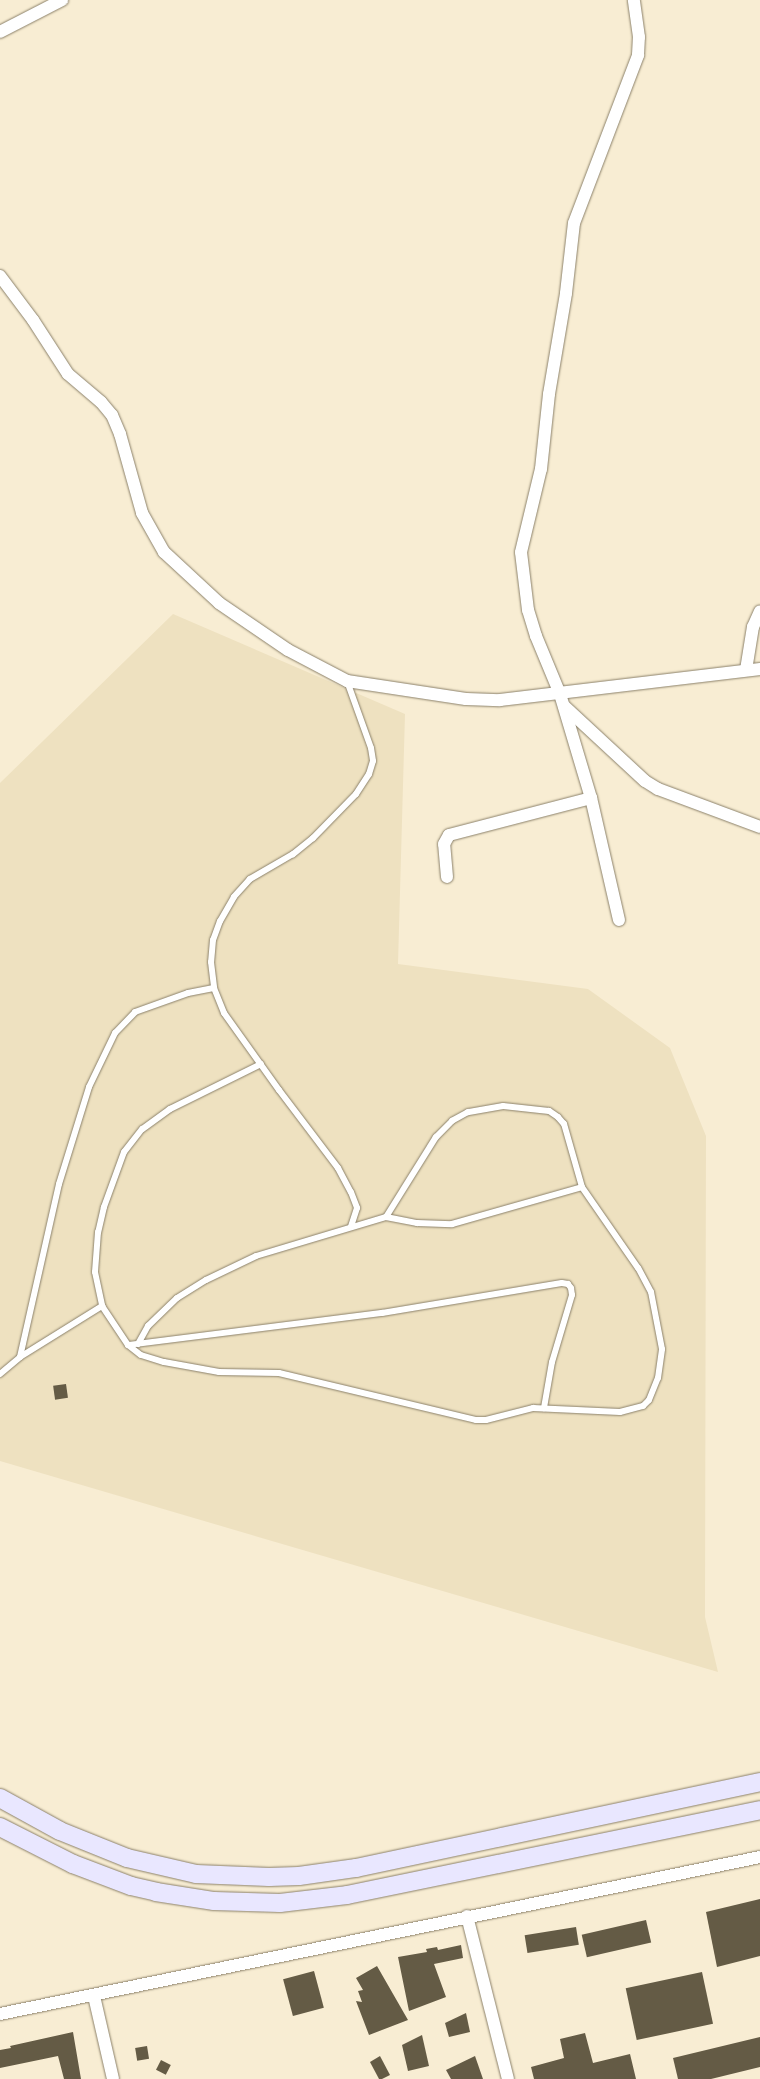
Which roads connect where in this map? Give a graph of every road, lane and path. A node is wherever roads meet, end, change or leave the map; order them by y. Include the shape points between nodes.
1 (62, 0) edge
2 (634, 0) edge
3 (0, 32) edge
4 (0, 276) edge
5 (760, 611) edge
6 (760, 669) edge
7 (746, 670) junction
8 (347, 681) junction
9 (561, 699) junction
10 (591, 798) junction
11 (760, 828) edge
12 (447, 878) dead end
13 (619, 920) dead end
14 (214, 988) junction
15 (261, 1064) junction
16 (582, 1187) junction
17 (386, 1217) junction
18 (351, 1227) junction
19 (102, 1306) junction
20 (138, 1344) junction
21 (128, 1345) junction
22 (20, 1357) junction
23 (0, 1374) edge
24 (544, 1408) junction
25 (760, 1782) edge
26 (0, 1798) edge
27 (760, 1810) edge
28 (0, 1826) edge
29 (760, 1857) edge
30 (467, 1916) junction
31 (94, 1996) junction
32 (0, 2014) edge
33 (113, 2079) edge
34 (508, 2079) edge

1 - 3 street
2 - 9 street via 638,55 574,223 541,469 521,552 528,610
4 - 8 street via 68,374 112,414 142,513 164,552 219,603 288,650
5 - 7 street via 751,633
6 - 7 street
7 - 9 street
8 - 9 street via 466,699
8 - 14 lane via 371,748 374,761 370,774 356,794 314,838 250,879 234,897 213,940
9 - 10 street
9 - 11 street via 645,781
10 - 12 street via 449,835 444,844
10 - 13 street
14 - 15 lane via 224,1012
14 - 22 lane via 188,993 135,1012 115,1033 89,1086 59,1184
15 - 18 lane via 338,1168 357,1208
15 - 19 lane via 170,1109 142,1129 124,1152 98,1232 95,1272
16 - 17 lane via 452,1224 418,1223
16 - 17 lane via 564,1124 558,1117 549,1111 503,1106 468,1112 452,1121 436,1137
16 - 24 lane via 651,1292 662,1349 658,1378 649,1400 633,1410 596,1412
17 - 18 lane
18 - 20 lane via 256,1256 206,1280 161,1312
19 - 21 lane
19 - 22 lane
20 - 21 lane
20 - 24 lane via 382,1313 568,1284 572,1295 552,1362
21 - 24 lane via 141,1354 164,1362 219,1372 279,1373 476,1420 523,1409
22 - 23 lane
25 - 26 main road via 356,1868 269,1877 180,1871 120,1856 60,1831
27 - 28 main road via 347,1894 280,1902 214,1901 131,1886 73,1864
29 - 30 street
30 - 31 street
30 - 34 street
31 - 32 street
31 - 33 street

